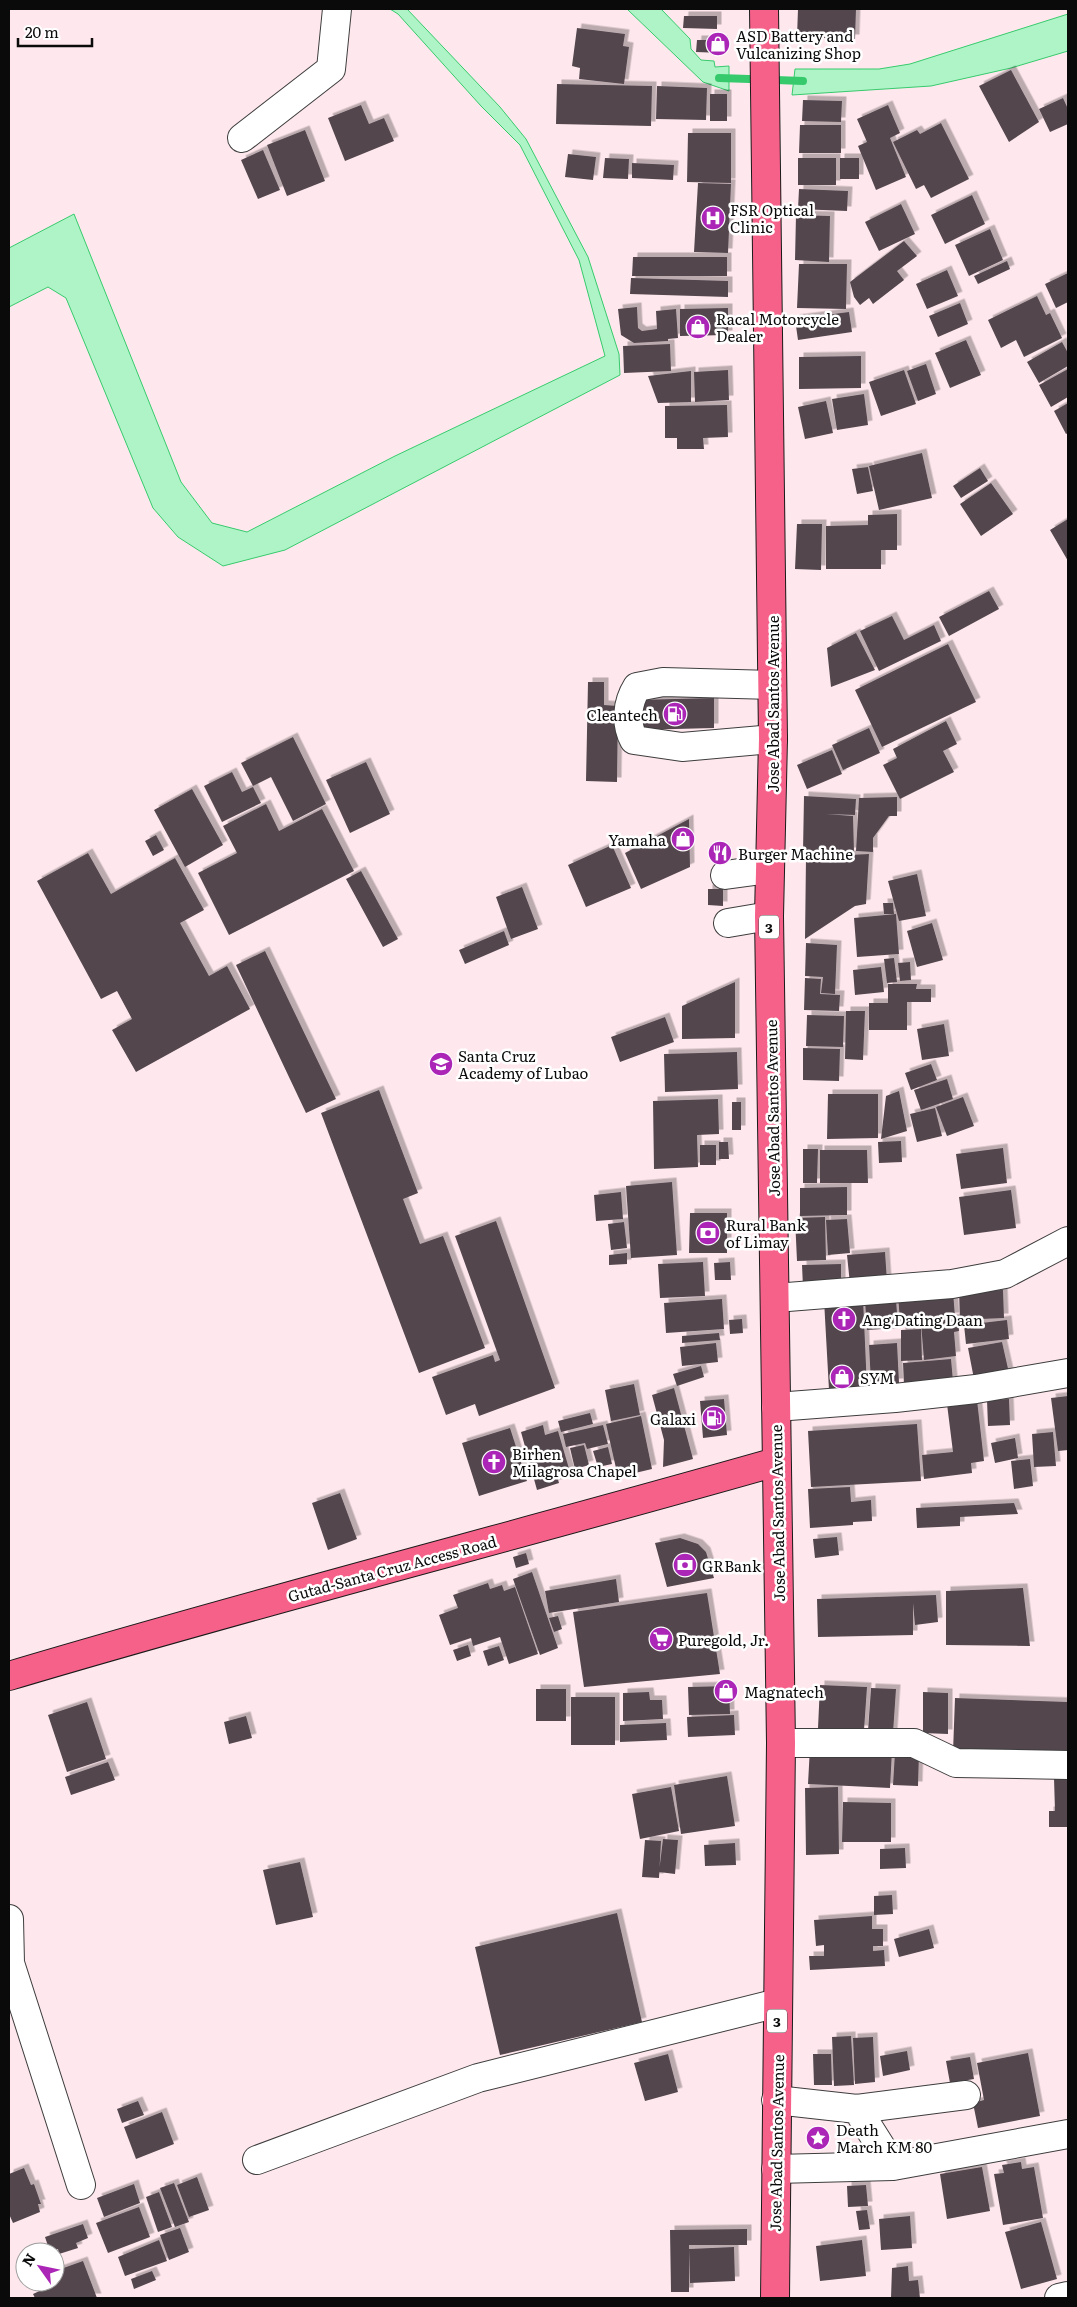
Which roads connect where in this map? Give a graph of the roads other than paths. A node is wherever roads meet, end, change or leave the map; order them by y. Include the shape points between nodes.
1 (337, 9) edge
2 (764, 9) edge
3 (242, 138) dead end
4 (772, 685) junction
5 (773, 738) junction
6 (769, 869) junction
7 (725, 875) dead end
8 (769, 916) junction
9 (728, 923) dead end
10 (1068, 1241) edge
11 (775, 1298) junction
12 (1068, 1373) edge
13 (776, 1406) junction
14 (776, 1462) junction
15 (9, 1676) edge
16 (781, 1743) junction
17 (1068, 1766) edge
18 (9, 1919) edge
19 (778, 2003) junction
20 (966, 2095) dead end
21 (776, 2100) junction
22 (857, 2109) junction
23 (1068, 2134) edge
24 (257, 2160) dead end
25 (893, 2166) junction
26 (776, 2169) junction
27 (81, 2185) dead end
28 (1068, 2296) edge
29 (775, 2298) edge
30 (1059, 2298) edge

1 - 3 street via 331,69
2 - 4 main road, Jose Abad Santos Avenue / 3
4 - 5 main road, Jose Abad Santos Avenue / 3
4 - 5 street via 663,682 637,687 630,699 628,730 634,740 682,747
5 - 6 main road, Jose Abad Santos Avenue / 3
6 - 7 street
6 - 8 main road, Jose Abad Santos Avenue / 3
8 - 9 street
8 - 11 main road, Jose Abad Santos Avenue / 3
10 - 11 street via 1005,1274 952,1284
11 - 13 main road, Jose Abad Santos Avenue / 3
12 - 13 street via 895,1398
13 - 14 main road, Jose Abad Santos Avenue / 3
14 - 15 main road, Gutad-Santa Cruz Access Road via 159,1631
14 - 16 main road, Jose Abad Santos Avenue / 3
16 - 17 street via 914,1743 956,1763
16 - 19 main road, Jose Abad Santos Avenue / 3
18 - 27 street via 10,1963
19 - 21 main road, Jose Abad Santos Avenue / 3
19 - 24 street via 478,2078
20 - 22 street
21 - 22 street
21 - 26 main road, Jose Abad Santos Avenue / 3
22 - 25 street
23 - 25 street
25 - 26 street
26 - 29 main road, Jose Abad Santos Avenue / 3
28 - 30 street

